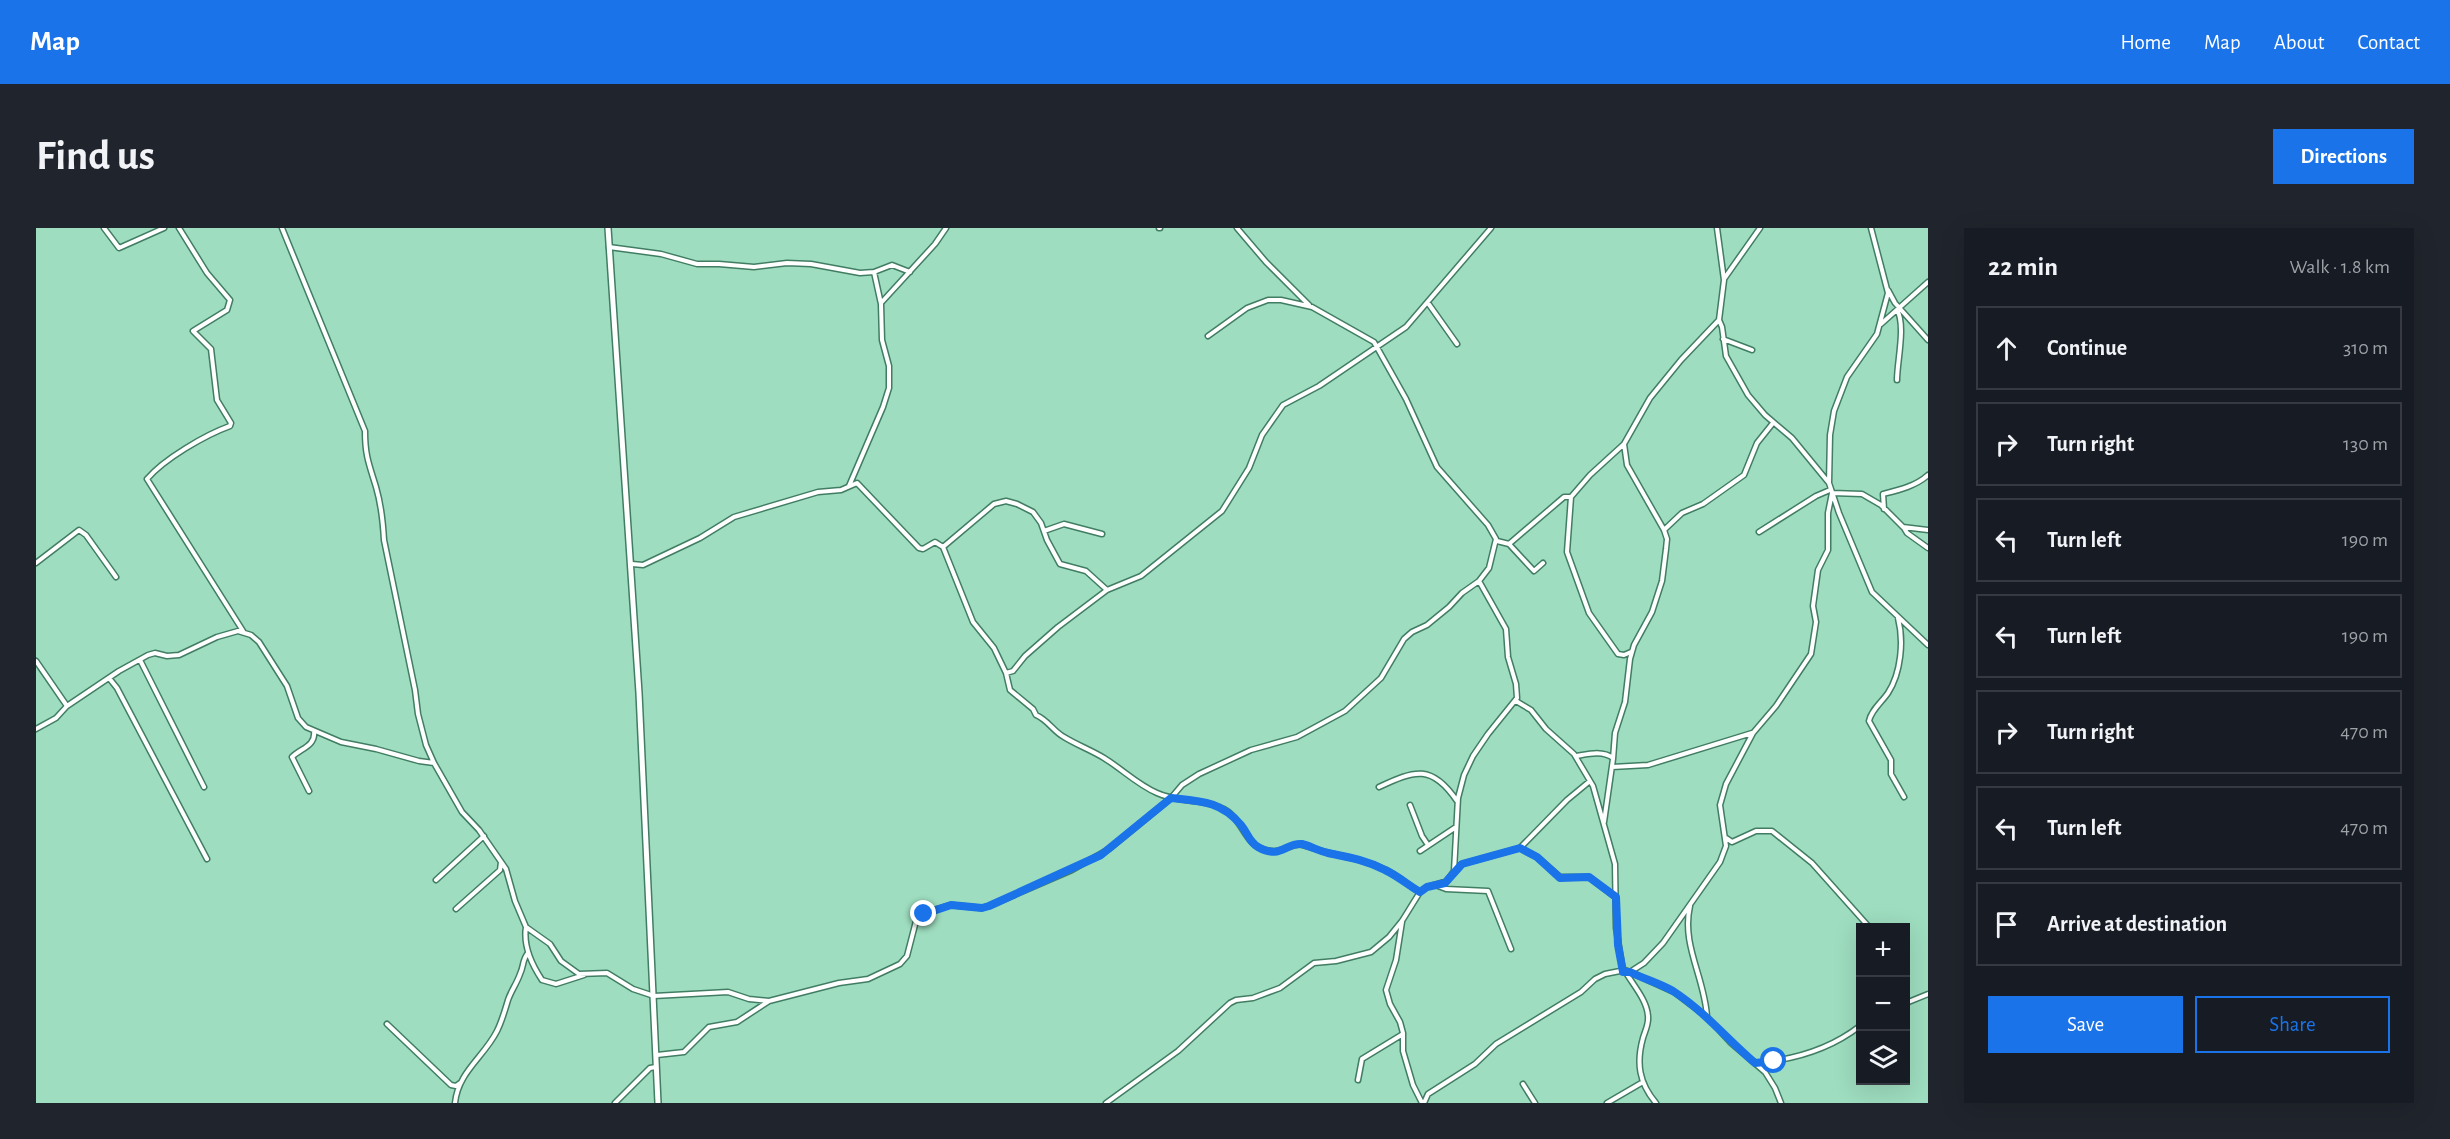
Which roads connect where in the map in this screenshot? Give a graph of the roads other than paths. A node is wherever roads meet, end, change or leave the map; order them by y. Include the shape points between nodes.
1 (104, 228) edge
2 (164, 228) edge
3 (179, 228) edge
4 (282, 228) edge
5 (608, 228) edge
6 (946, 228) edge
7 (1237, 228) edge
8 (1491, 228) edge
9 (1717, 228) edge
10 (1760, 228) edge
11 (1870, 228) edge
12 (609, 247) junction
13 (874, 272) junction
14 (910, 272) junction
15 (1724, 280) junction
16 (1928, 282) edge
17 (1888, 291) junction
18 (1428, 303) junction
19 (881, 304) junction
20 (1312, 307) junction
21 (1899, 309) junction
22 (1719, 320) junction
23 (1880, 325) junction
24 (1208, 336) dead end
25 (1723, 339) junction
26 (1928, 340) edge
27 (1456, 344) dead end
28 (1378, 346) junction
29 (1752, 350) dead end
30 (1897, 380) dead end
31 (1773, 423) junction
32 (1624, 444) junction
33 (1928, 475) edge
34 (1829, 483) junction
35 (849, 486) junction
36 (1831, 491) junction
37 (1571, 497) junction
38 (1884, 509) junction
39 (1903, 527) junction
40 (1664, 530) junction
41 (1928, 530) edge
42 (1044, 531) junction
43 (1759, 532) dead end
44 (1102, 534) dead end
45 (1497, 541) junction
46 (1509, 544) junction
47 (943, 547) junction
48 (1928, 548) edge
49 (36, 563) edge
50 (1544, 563) dead end
51 (632, 564) junction
52 (116, 577) dead end
53 (1479, 581) junction
54 (1107, 590) junction
55 (1898, 618) junction
56 (243, 631) junction
57 (1928, 645) edge
58 (1632, 651) junction
59 (140, 660) junction
60 (36, 661) edge
61 (1006, 673) junction
62 (109, 678) junction
63 (1516, 701) junction
64 (67, 706) junction
65 (36, 729) edge
66 (314, 731) junction
67 (1752, 733) junction
68 (1576, 756) junction
69 (1614, 759) junction
70 (434, 763) junction
71 (1612, 767) junction
72 (1590, 781) junction
73 (204, 787) dead end
74 (1379, 787) dead end
75 (309, 791) dead end
76 (1904, 797) dead end
77 (1171, 798) junction
78 (1458, 801) junction
79 (1410, 805) dead end
80 (1604, 822) junction
81 (1456, 827) junction
82 (484, 836) junction
83 (1726, 838) junction
84 (1428, 845) junction
85 (1520, 848) junction
86 (1420, 851) dead end
87 (207, 859) dead end
88 (501, 861) junction
89 (1454, 871) junction
90 (436, 880) dead end
91 (1436, 885) junction
92 (1420, 892) junction
93 (1616, 897) junction
94 (1691, 902) junction
95 (456, 909) dead end
96 (1402, 921) junction
97 (1866, 923) edge
98 (526, 927) junction
99 (1511, 949) dead end
100 (528, 953) junction
101 (1626, 971) junction
102 (584, 975) junction
103 (1928, 994) edge
104 (654, 996) junction
105 (769, 1001) junction
106 (1910, 1001) edge
107 (1707, 1017) junction
108 (387, 1024) dead end
109 (1856, 1029) edge
110 (1403, 1033) junction
111 (657, 1055) junction
112 (1755, 1063) junction
113 (656, 1067) junction
114 (1358, 1080) dead end
115 (1643, 1082) junction
116 (460, 1083) junction
117 (1523, 1084) dead end
118 (455, 1103) edge
119 (615, 1103) edge
120 (658, 1103) edge
121 (1106, 1103) edge
122 (1423, 1103) edge
123 (1534, 1103) edge
124 (1607, 1103) edge
125 (1656, 1103) edge
126 (1781, 1103) edge

1 - 2 street via 119,248
3 - 56 street via 207,273 230,300 226,310 193,331 211,349 217,400 231,425 209,435 147,479
4 - 70 street via 365,430 365,455 381,508 418,714
5 - 12 street
6 - 14 street
7 - 20 street
8 - 18 street
9 - 15 street
10 - 15 street
11 - 17 street
12 - 13 street via 661,254 691,264 811,264
12 - 51 street
13 - 14 street via 892,265
13 - 19 street
14 - 19 street
15 - 22 street
16 - 21 street
17 - 21 street
17 - 23 street
18 - 27 street
18 - 28 street via 1406,327
19 - 35 street via 882,340 889,366 888,395
20 - 24 street via 1268,300 1247,308
20 - 28 street
21 - 23 street
21 - 26 street
21 - 30 street
22 - 25 street
22 - 32 street via 1650,398
23 - 34 street via 1847,377 1834,411
25 - 29 street
25 - 31 street via 1726,356 1748,395
28 - 45 street via 1437,467 1488,525
28 - 54 street via 1283,405 1262,435 1249,468 1222,511 1142,576
31 - 34 street via 1792,438
31 - 40 street via 1757,442 1744,475 1682,513
32 - 37 street
32 - 40 street via 1627,465
33 - 38 street via 1906,488 1883,494
34 - 36 street
35 - 47 street via 857,483 919,548 935,542
35 - 51 street via 734,517 643,565
36 - 38 street via 1862,494
36 - 43 street via 1816,496
36 - 55 street via 1868,584
36 - 67 street via 1828,550 1818,570 1811,654 1776,706
37 - 46 street via 1564,497
37 - 58 street via 1567,555 1589,613 1618,654
38 - 39 street
39 - 41 street
39 - 48 street
40 - 58 street via 1662,582
42 - 44 street via 1064,524
42 - 47 street via 1034,512 1001,501
42 - 54 street via 1062,565 1086,571
45 - 46 street
45 - 53 street
46 - 50 street via 1534,571
47 - 61 street via 973,622 992,644
49 - 52 street via 78,531 86,535
51 - 104 street
53 - 63 street via 1506,629
53 - 77 street via 1427,625 1408,635 1381,678 1355,704 1302,735 1251,750 1199,774 1182,784
54 - 61 street
55 - 57 street
55 - 76 street via 1901,640 1893,685 1869,721 1891,760 1891,774
56 - 59 street via 216,637 179,655 155,653
56 - 66 street via 259,642 287,686 298,718
58 - 69 street via 1625,702 1615,734
59 - 62 street
59 - 73 street
60 - 64 street
61 - 77 street via 1010,690 1059,734
62 - 64 street
62 - 87 street
63 - 68 street via 1531,710
63 - 78 street via 1473,756
64 - 65 street via 56,718
66 - 70 street via 341,742
66 - 75 street via 312,743 292,757
67 - 71 street via 1648,765
67 - 83 street via 1721,796
68 - 69 street via 1596,753
68 - 72 street
69 - 71 street
70 - 82 street via 462,812
71 - 80 street
72 - 80 street
72 - 85 street
74 - 78 street via 1421,773 1446,783
77 - 92 street via 1223,808 1261,848 1277,853 1302,844 1352,857 1385,869
77 - 105 street via 1109,849 1072,870 989,906 951,905 924,914 916,921 900,964 868,979
78 - 81 street
79 - 84 street
80 - 93 street via 1615,864
81 - 84 street
81 - 89 street
82 - 88 street
82 - 90 street
83 - 94 street via 1720,862
83 - 97 street via 1732,842 1756,831 1772,831 1812,863
84 - 86 street
85 - 89 street via 1462,864
85 - 93 street via 1560,878 1589,877
88 - 95 street via 500,870
88 - 98 street
89 - 91 street via 1447,881
91 - 92 street
91 - 99 street via 1488,891
92 - 96 street
93 - 101 street via 1618,945
94 - 101 street via 1663,943 1644,963
94 - 107 street via 1687,934
96 - 110 street via 1386,990
96 - 121 street via 1371,952 1314,963 1280,988 1236,1000 1178,1051
98 - 100 street
98 - 102 street via 550,944 566,966
100 - 102 street via 545,983 556,984
100 - 116 street via 498,1029
101 - 107 street via 1674,992
101 - 115 street via 1647,1007 1638,1060
101 - 122 street via 1600,976 1496,1044 1475,1064 1428,1094
102 - 104 street via 607,973
103 - 106 street
104 - 105 street via 728,992
104 - 111 street
105 - 111 street via 737,1022 709,1027 684,1052
107 - 112 street
108 - 116 street via 451,1085
109 - 112 street via 1822,1049
110 - 114 street via 1362,1059
110 - 122 street via 1403,1051
111 - 113 street
112 - 126 street via 1772,1082
113 - 119 street via 650,1068
113 - 120 street
115 - 124 street
115 - 125 street
116 - 118 street
117 - 123 street

